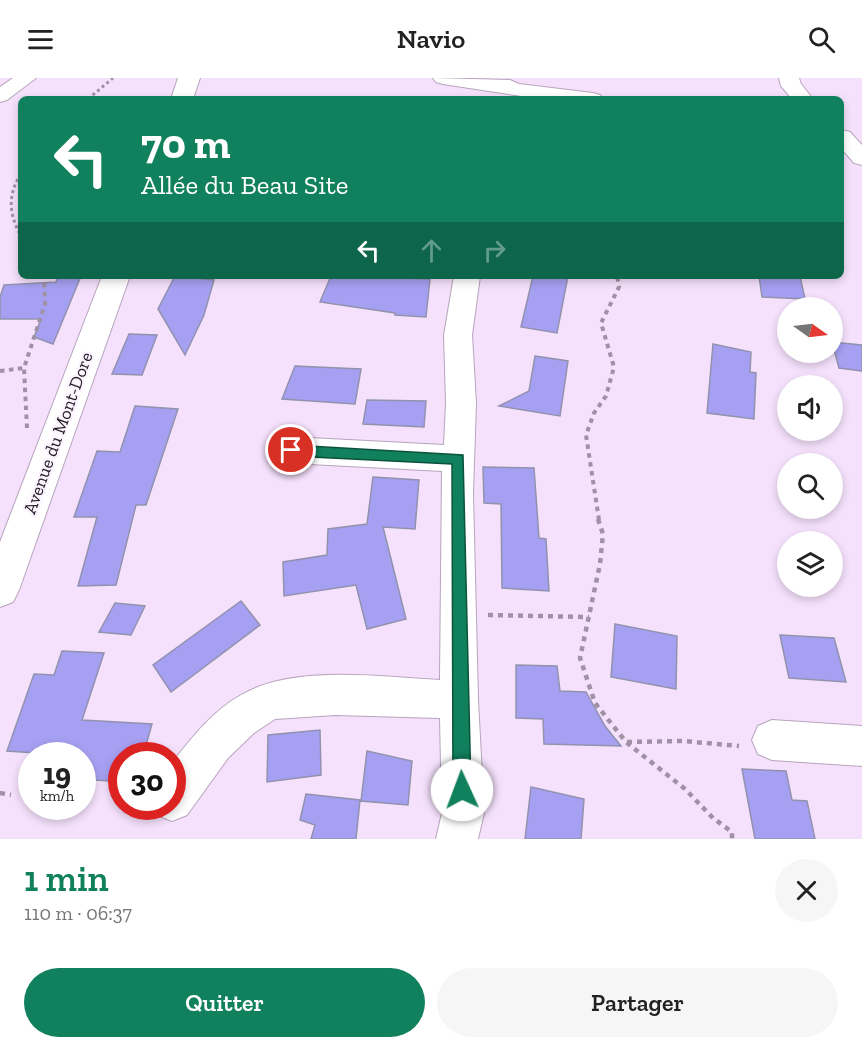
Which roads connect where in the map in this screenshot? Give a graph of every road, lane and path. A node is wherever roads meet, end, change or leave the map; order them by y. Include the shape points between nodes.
1 (26, 78) edge
2 (113, 78) edge
3 (189, 78) edge
4 (443, 78) edge
5 (789, 78) edge
6 (509, 88) edge
7 (0, 96) edge
8 (92, 96) edge
9 (183, 96) edge
10 (570, 96) edge
11 (800, 96) edge
12 (844, 140) edge
13 (862, 158) edge
14 (18, 180) edge
15 (18, 230) edge
16 (45, 279) edge
17 (115, 279) edge
18 (467, 279) edge
19 (618, 279) edge
20 (24, 369) junction
21 (0, 371) edge
22 (28, 432) dead end
23 (291, 450) dead end
24 (458, 459) junction
25 (0, 590) edge
26 (459, 614) junction
27 (589, 617) junction
28 (459, 700) junction
29 (772, 740) joint
30 (626, 742) junction
31 (862, 746) edge
32 (186, 778) edge
33 (0, 793) edge
34 (10, 795) dead end
35 (457, 839) edge
36 (732, 839) edge

1 - 7 street
2 - 8 path
3 - 9 main road
4 - 6 street
5 - 11 street
6 - 10 street
12 - 13 street
14 - 15 path via 11,193 10,214
16 - 20 path via 45,304
17 - 25 main road, Avenue du Mont-Dore
18 - 24 street via 458,335
19 - 27 path via 619,287 601,323 614,367 606,396 586,435 603,534
20 - 21 path
20 - 22 path
23 - 24 street
24 - 26 street
26 - 27 path
26 - 28 street
27 - 30 path via 580,658 595,703
28 - 32 street via 352,695 267,702 240,719
28 - 35 street via 463,813
29 - 30 path via 762,748 683,741
29 - 31 street
30 - 36 path via 732,832
33 - 34 path

